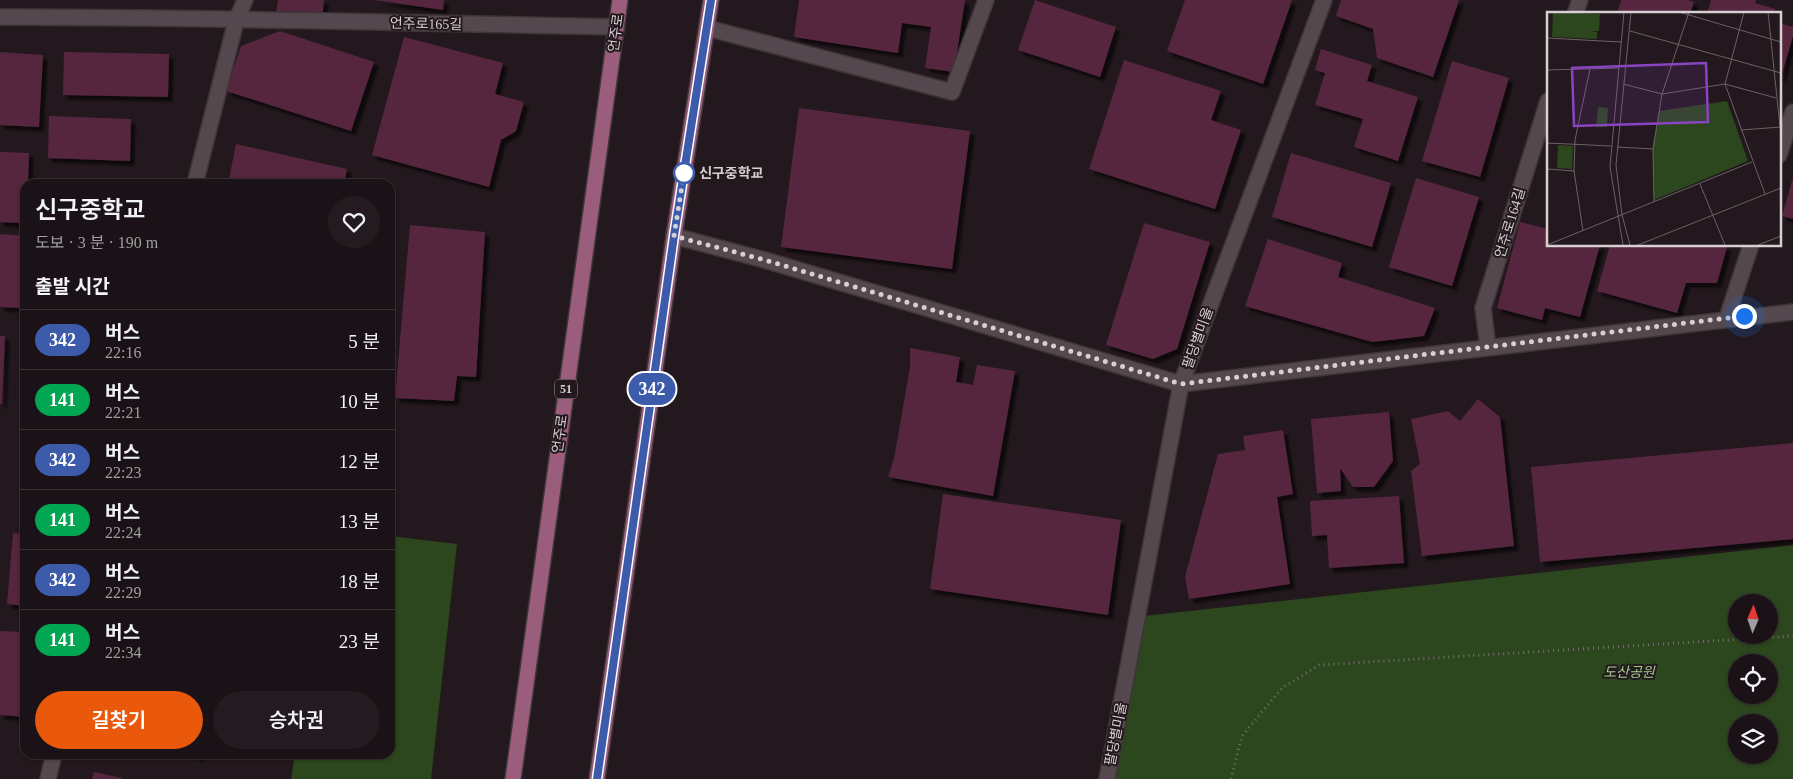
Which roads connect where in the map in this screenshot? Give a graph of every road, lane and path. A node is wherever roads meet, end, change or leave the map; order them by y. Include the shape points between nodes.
1 (245, 0) edge
2 (620, 0) edge
3 (711, 0) edge
4 (986, 0) edge
5 (1324, 0) edge
6 (1580, 0) edge
7 (1576, 12) edge
8 (0, 17) edge
9 (236, 21) junction
10 (616, 26) junction
11 (707, 28) junction
12 (1547, 104) edge
13 (1793, 112) edge
14 (1780, 152) edge
15 (197, 179) edge
16 (674, 236) junction
17 (1751, 246) edge
18 (1793, 312) edge
19 (1727, 318) junction
20 (1488, 347) junction
21 (1181, 384) junction
22 (1793, 636) edge
23 (53, 759) edge
24 (48, 779) edge
25 (513, 779) edge
26 (597, 779) edge
27 (1107, 779) edge
28 (1231, 779) edge

1 - 9 street
2 - 10 main road, 언주로 / 51
3 - 11 main road
4 - 11 street via 952,92
5 - 21 street, 팔당별미울
6 - 7 street
8 - 9 street, 언주로165길
9 - 10 street, 언주로165길
9 - 15 street
10 - 25 main road, 언주로 / 51
11 - 16 main road
12 - 20 street, 언주로164길 via 1483,308
13 - 14 street
16 - 21 street
16 - 26 main road
17 - 19 street
18 - 19 street
19 - 20 street
20 - 21 street
21 - 27 street, 팔당별미울
22 - 28 path via 1319,665 1282,688 1242,736
23 - 24 street

